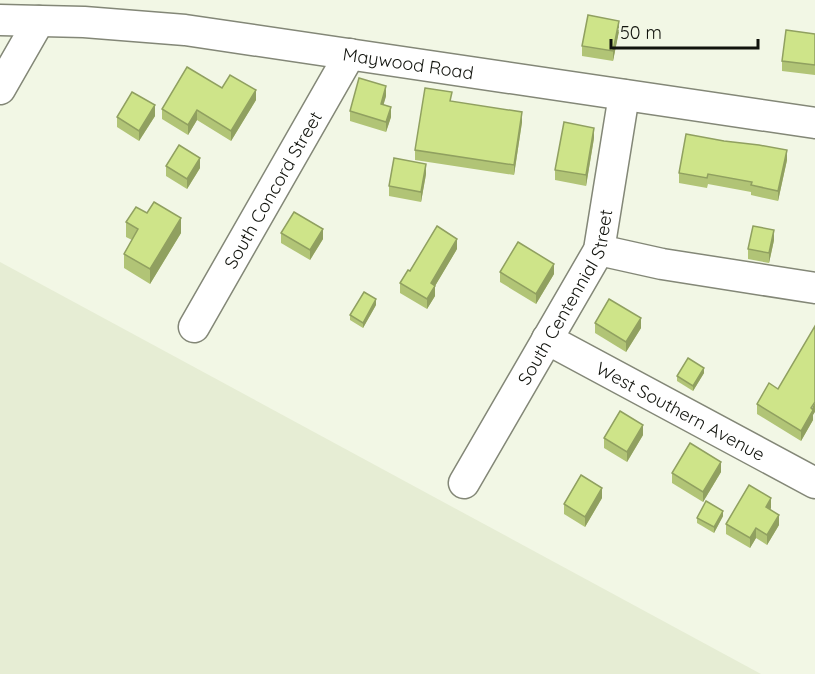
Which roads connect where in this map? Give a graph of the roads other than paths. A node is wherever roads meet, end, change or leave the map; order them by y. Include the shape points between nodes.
1 (0, 20) edge
2 (39, 21) junction
3 (350, 54) junction
4 (0, 89) edge
5 (624, 95) junction
6 (815, 123) edge
7 (599, 250) junction
8 (815, 288) edge
9 (194, 327) dead end
10 (547, 339) junction
11 (464, 483) dead end
12 (815, 483) edge

1 - 2 street, Maywood Road
2 - 3 street, Maywood Road via 185,30
2 - 4 street
3 - 5 street, Maywood Road
3 - 9 street, South Concord Street
5 - 6 street, Maywood Road
5 - 7 street, South Centennial Street
7 - 8 street
7 - 10 street, South Centennial Street
10 - 11 street, South Centennial Street
10 - 12 street, West Southern Avenue

